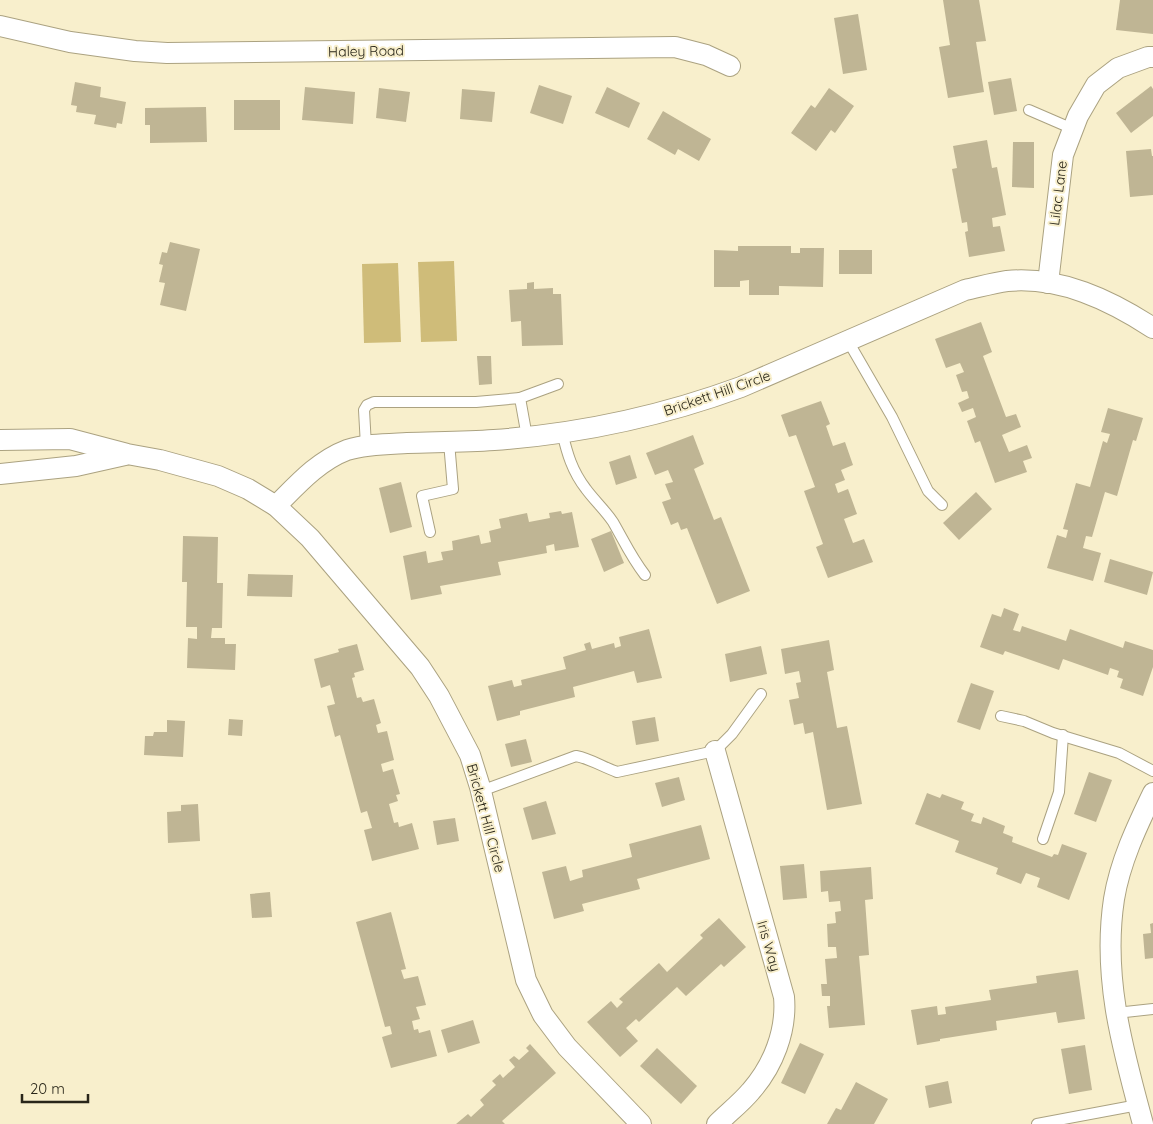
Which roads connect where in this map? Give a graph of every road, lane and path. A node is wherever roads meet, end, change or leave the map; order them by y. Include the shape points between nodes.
1 (0, 26) edge
2 (1153, 57) edge
3 (730, 66) dead end
4 (1029, 110) dead end
5 (1073, 129) junction
6 (1048, 283) junction
7 (1153, 328) edge
8 (848, 341) junction
9 (558, 384) dead end
10 (520, 398) junction
11 (562, 432) junction
12 (527, 437) junction
13 (0, 440) edge
14 (449, 442) junction
15 (366, 446) junction
16 (127, 454) junction
17 (0, 474) edge
18 (942, 505) dead end
19 (276, 506) junction
20 (430, 532) dead end
21 (645, 575) dead end
22 (761, 694) dead end
23 (1002, 716) dead end
24 (1063, 736) junction
25 (715, 751) junction
26 (1153, 771) edge
27 (481, 791) junction
28 (1153, 792) edge
29 (1043, 839) dead end
30 (1153, 1009) edge
31 (1116, 1013) junction
32 (1140, 1114) edge
33 (633, 1119) edge
34 (717, 1124) edge
35 (1037, 1124) edge

1 - 3 street, Haley Road via 135,52 675,47 706,55
2 - 5 street, Lilac Lane via 1118,68 1096,85
4 - 5 lane
5 - 6 street, Lilac Lane via 1063,155
6 - 7 street, Brickett Hill Circle via 1077,289 1128,312
6 - 8 street, Brickett Hill Circle via 1007,281 966,290
8 - 11 street, Brickett Hill Circle via 708,399 655,414
8 - 18 lane via 892,417 928,491
9 - 10 lane
10 - 12 lane
10 - 15 lane via 476,402 374,402 364,410
11 - 12 street, Brickett Hill Circle
11 - 21 lane via 574,471 612,522
12 - 14 street, Brickett Hill Circle
13 - 16 street, Brickett Hill Circle via 70,439
14 - 15 street, Brickett Hill Circle
14 - 20 lane via 453,489 422,496
15 - 19 street, Brickett Hill Circle via 347,450 319,466
16 - 17 street, Brickett Hill Circle via 76,466
16 - 19 street, Brickett Hill Circle via 218,476
19 - 27 street, Brickett Hill Circle via 310,538 420,667 456,726
22 - 25 lane via 732,734
23 - 24 lane
24 - 26 lane via 1119,753
24 - 29 lane via 1059,792
25 - 27 lane via 617,772 591,759 576,756
25 - 34 street, Iris Way via 784,997 785,1012 778,1042 762,1077
27 - 33 street, Brickett Hill Circle via 530,989 543,1015 567,1047
28 - 31 street via 1122,865 1114,898 1110,932
30 - 31 lane
31 - 32 street
32 - 35 lane

